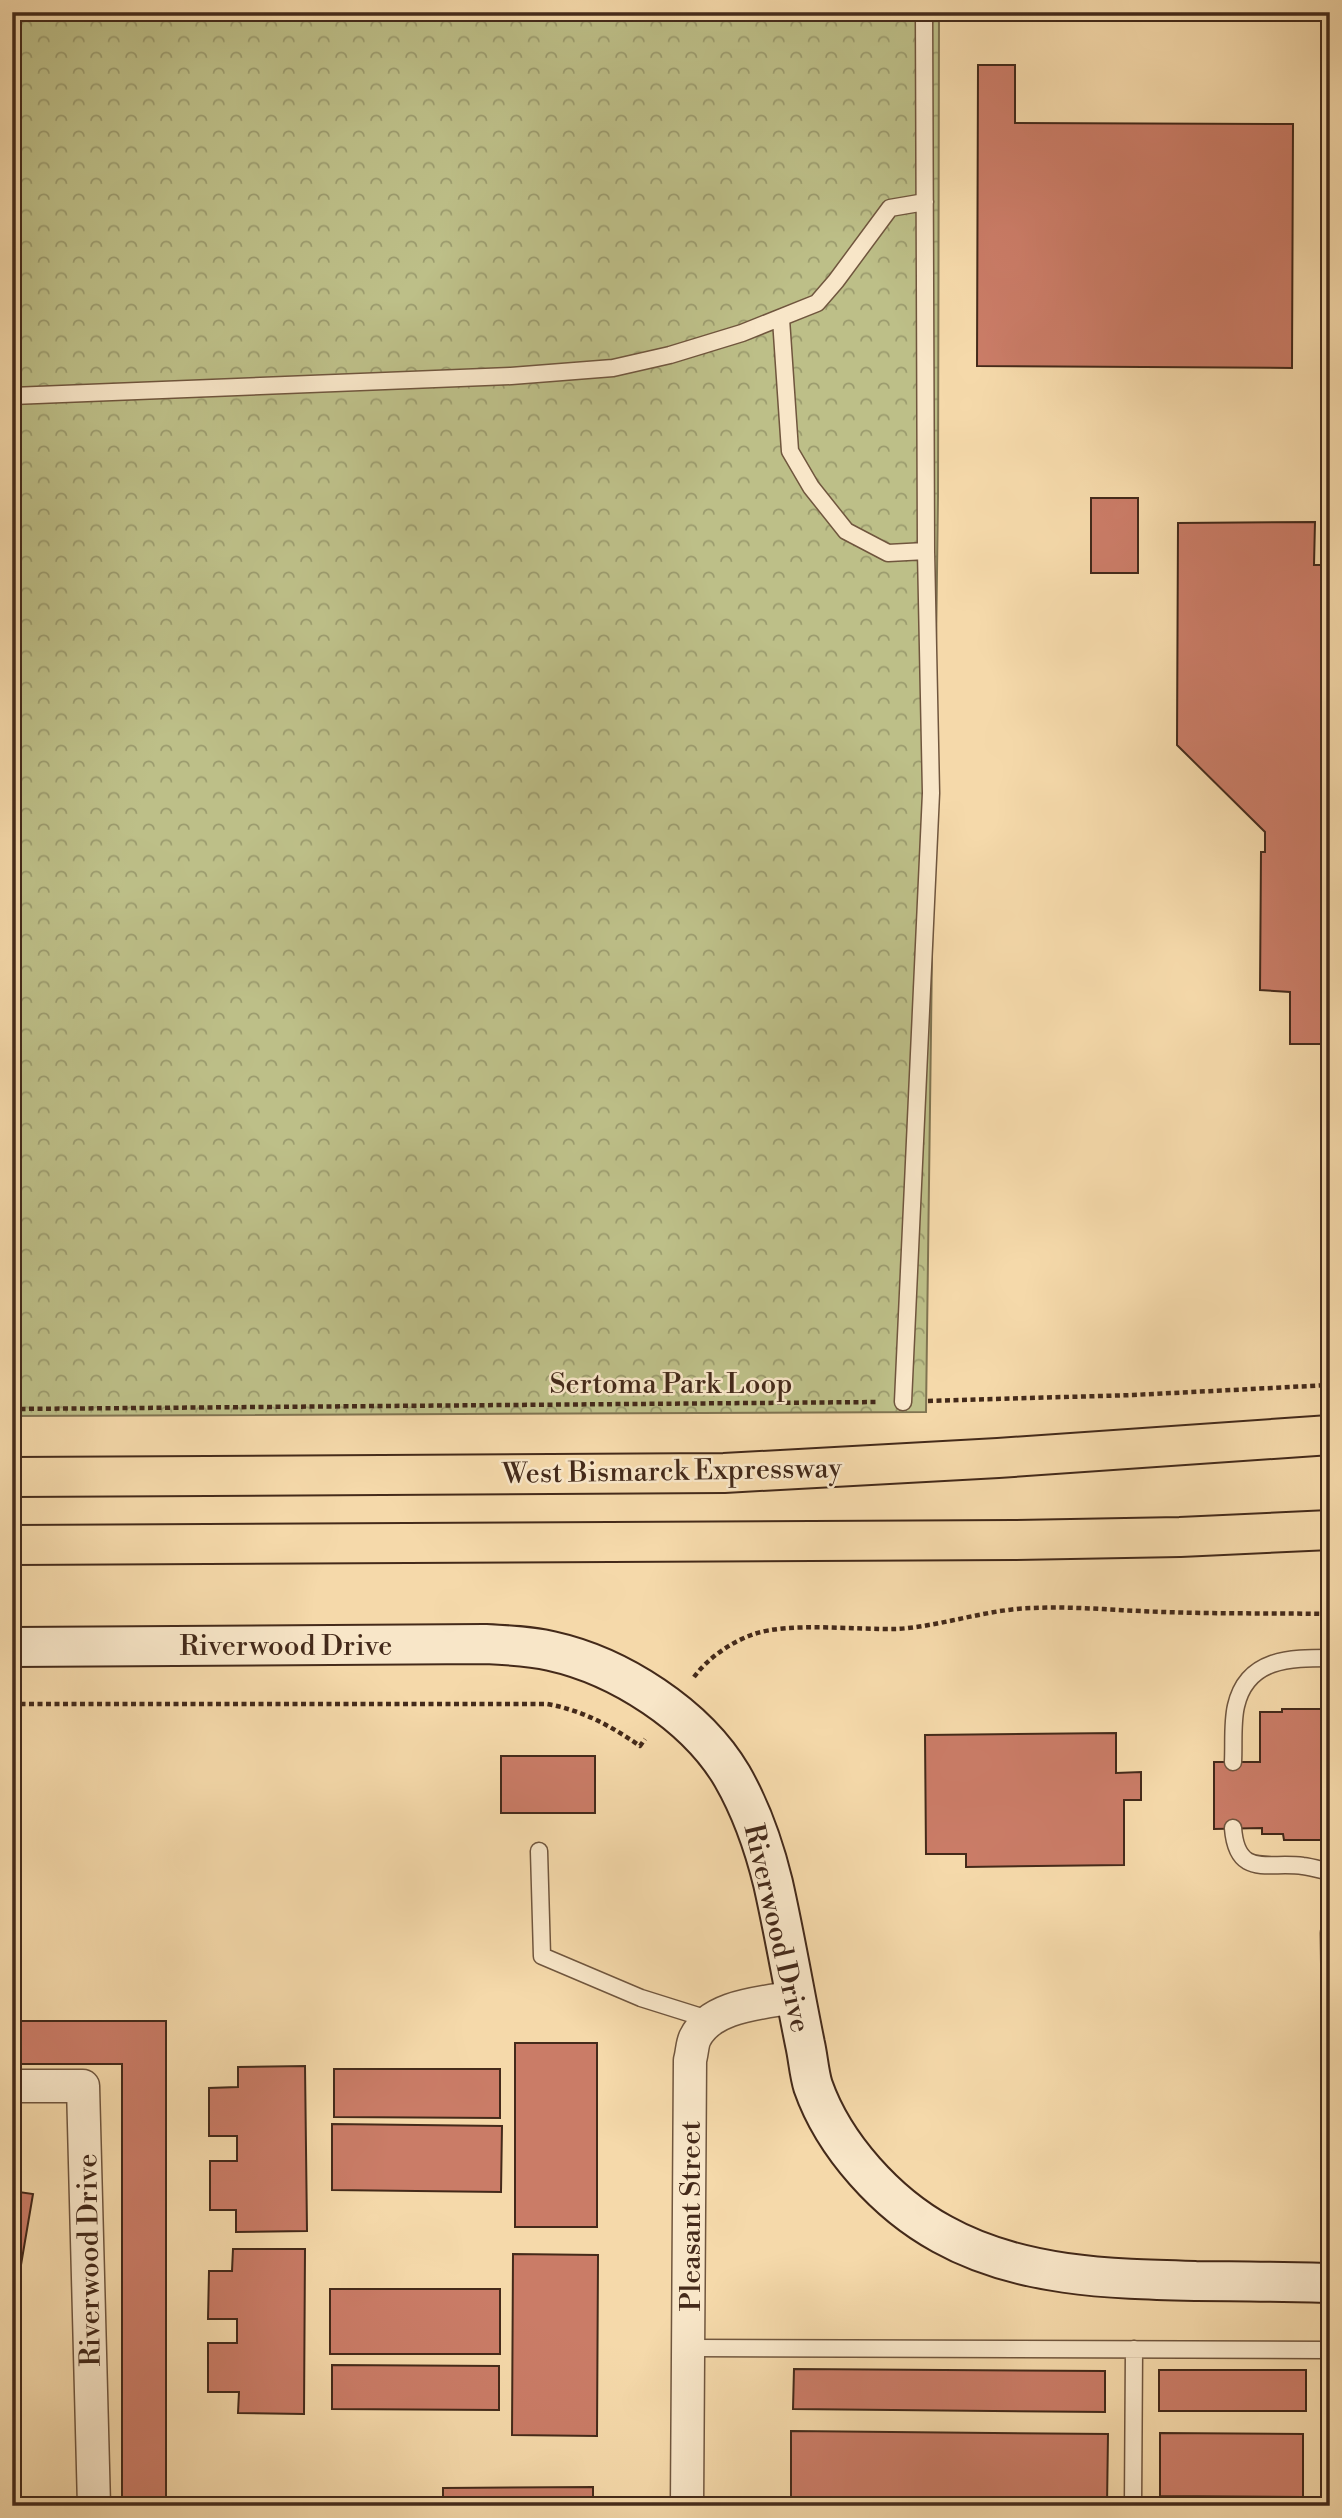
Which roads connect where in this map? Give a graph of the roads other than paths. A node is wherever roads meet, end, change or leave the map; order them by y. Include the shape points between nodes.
1 (924, 12) edge
2 (925, 202) junction
3 (781, 319) junction
4 (12, 396) edge
5 (926, 551) junction
6 (903, 1402) road end
7 (1330, 1435) edge
8 (12, 1477) edge
9 (1330, 1530) edge
10 (12, 1545) edge
11 (12, 1647) edge
12 (1330, 1658) edge
13 (1233, 1762) dead end
14 (1233, 1828) dead end
15 (539, 1851) dead end
16 (1330, 1872) edge
17 (1329, 1933) edge
18 (1330, 1994) edge
19 (795, 1997) junction
20 (710, 2020) junction
21 (12, 2086) edge
22 (1330, 2283) edge
23 (689, 2348) junction
24 (1134, 2349) junction
25 (1330, 2350) edge
26 (94, 2506) edge
27 (687, 2506) edge
28 (1133, 2506) edge

1 - 2 lane
2 - 3 lane via 890,208 817,303
2 - 5 lane
3 - 4 lane via 613,368 498,377
3 - 5 lane via 790,451 811,487 846,531 888,553
5 - 6 lane via 931,793
7 - 8 highway, West Bismarck Expressway via 724,1473
9 - 10 highway via 1001,1540
11 - 19 street, Riverwood Drive via 453,1643 550,1651 613,1671 669,1709 731,1774 751,1814 773,1885
12 - 13 lane via 1277,1661 1258,1671 1244,1687 1236,1707
14 - 16 lane via 1235,1845 1249,1862
15 - 20 lane via 542,1956
17 - 18 lane
19 - 20 street via 733,2010
19 - 22 street, Riverwood Drive via 813,2085 831,2122 881,2190 943,2235 1024,2266 1075,2275
20 - 23 street, Pleasant Street via 695,2038 690,2060
21 - 26 street, Riverwood Drive via 83,2086
23 - 24 lane
23 - 27 street, Pleasant Street
24 - 25 lane
24 - 28 lane

